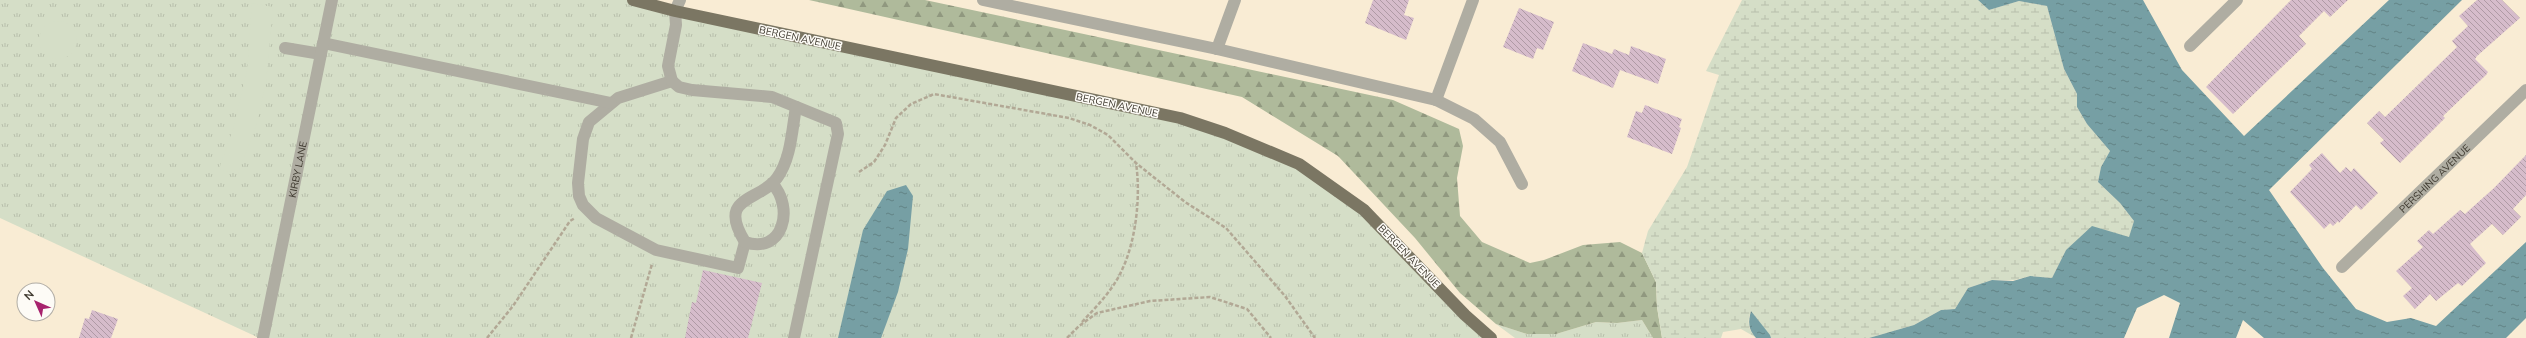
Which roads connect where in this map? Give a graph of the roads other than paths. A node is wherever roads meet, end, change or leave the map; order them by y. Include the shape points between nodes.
1 (332, 0) edge
2 (634, 0) edge
3 (680, 0) edge
4 (983, 0) edge
5 (1235, 0) edge
6 (1473, 0) edge
7 (2237, 0) edge
8 (675, 12) junction
9 (2190, 46) dead end
10 (285, 48) dead end
11 (322, 49) junction
12 (1217, 49) junction
13 (672, 81) junction
14 (2526, 90) edge
15 (1436, 100) junction
16 (612, 103) junction
17 (796, 107) junction
18 (772, 183) junction
19 (1522, 184) dead end
20 (745, 242) junction
21 (2342, 267) dead end
22 (263, 338) edge
23 (794, 338) edge
24 (1491, 338) edge

1 - 11 street, KIRBY LANE
2 - 8 main road, BERGEN AVENUE
3 - 8 street
4 - 12 street
5 - 12 street
6 - 15 street
7 - 9 street
8 - 13 street via 676,25 668,66
8 - 24 main road, BERGEN AVENUE via 1180,118 1231,136 1299,164 1364,210
10 - 11 street
11 - 16 street
11 - 22 street, KIRBY LANE
12 - 15 street
13 - 16 street via 618,98
13 - 17 street via 679,87 692,90 772,97
14 - 21 street, PERSHING AVENUE
15 - 19 street via 1474,119 1500,142
16 - 20 street via 589,122 582,139 579,196 588,212 656,250 738,268
17 - 18 street via 785,164
17 - 23 street via 836,123 838,134
18 - 20 street via 741,202 735,216 738,231
18 - 20 street via 781,193 784,221 777,235 765,244 757,246

